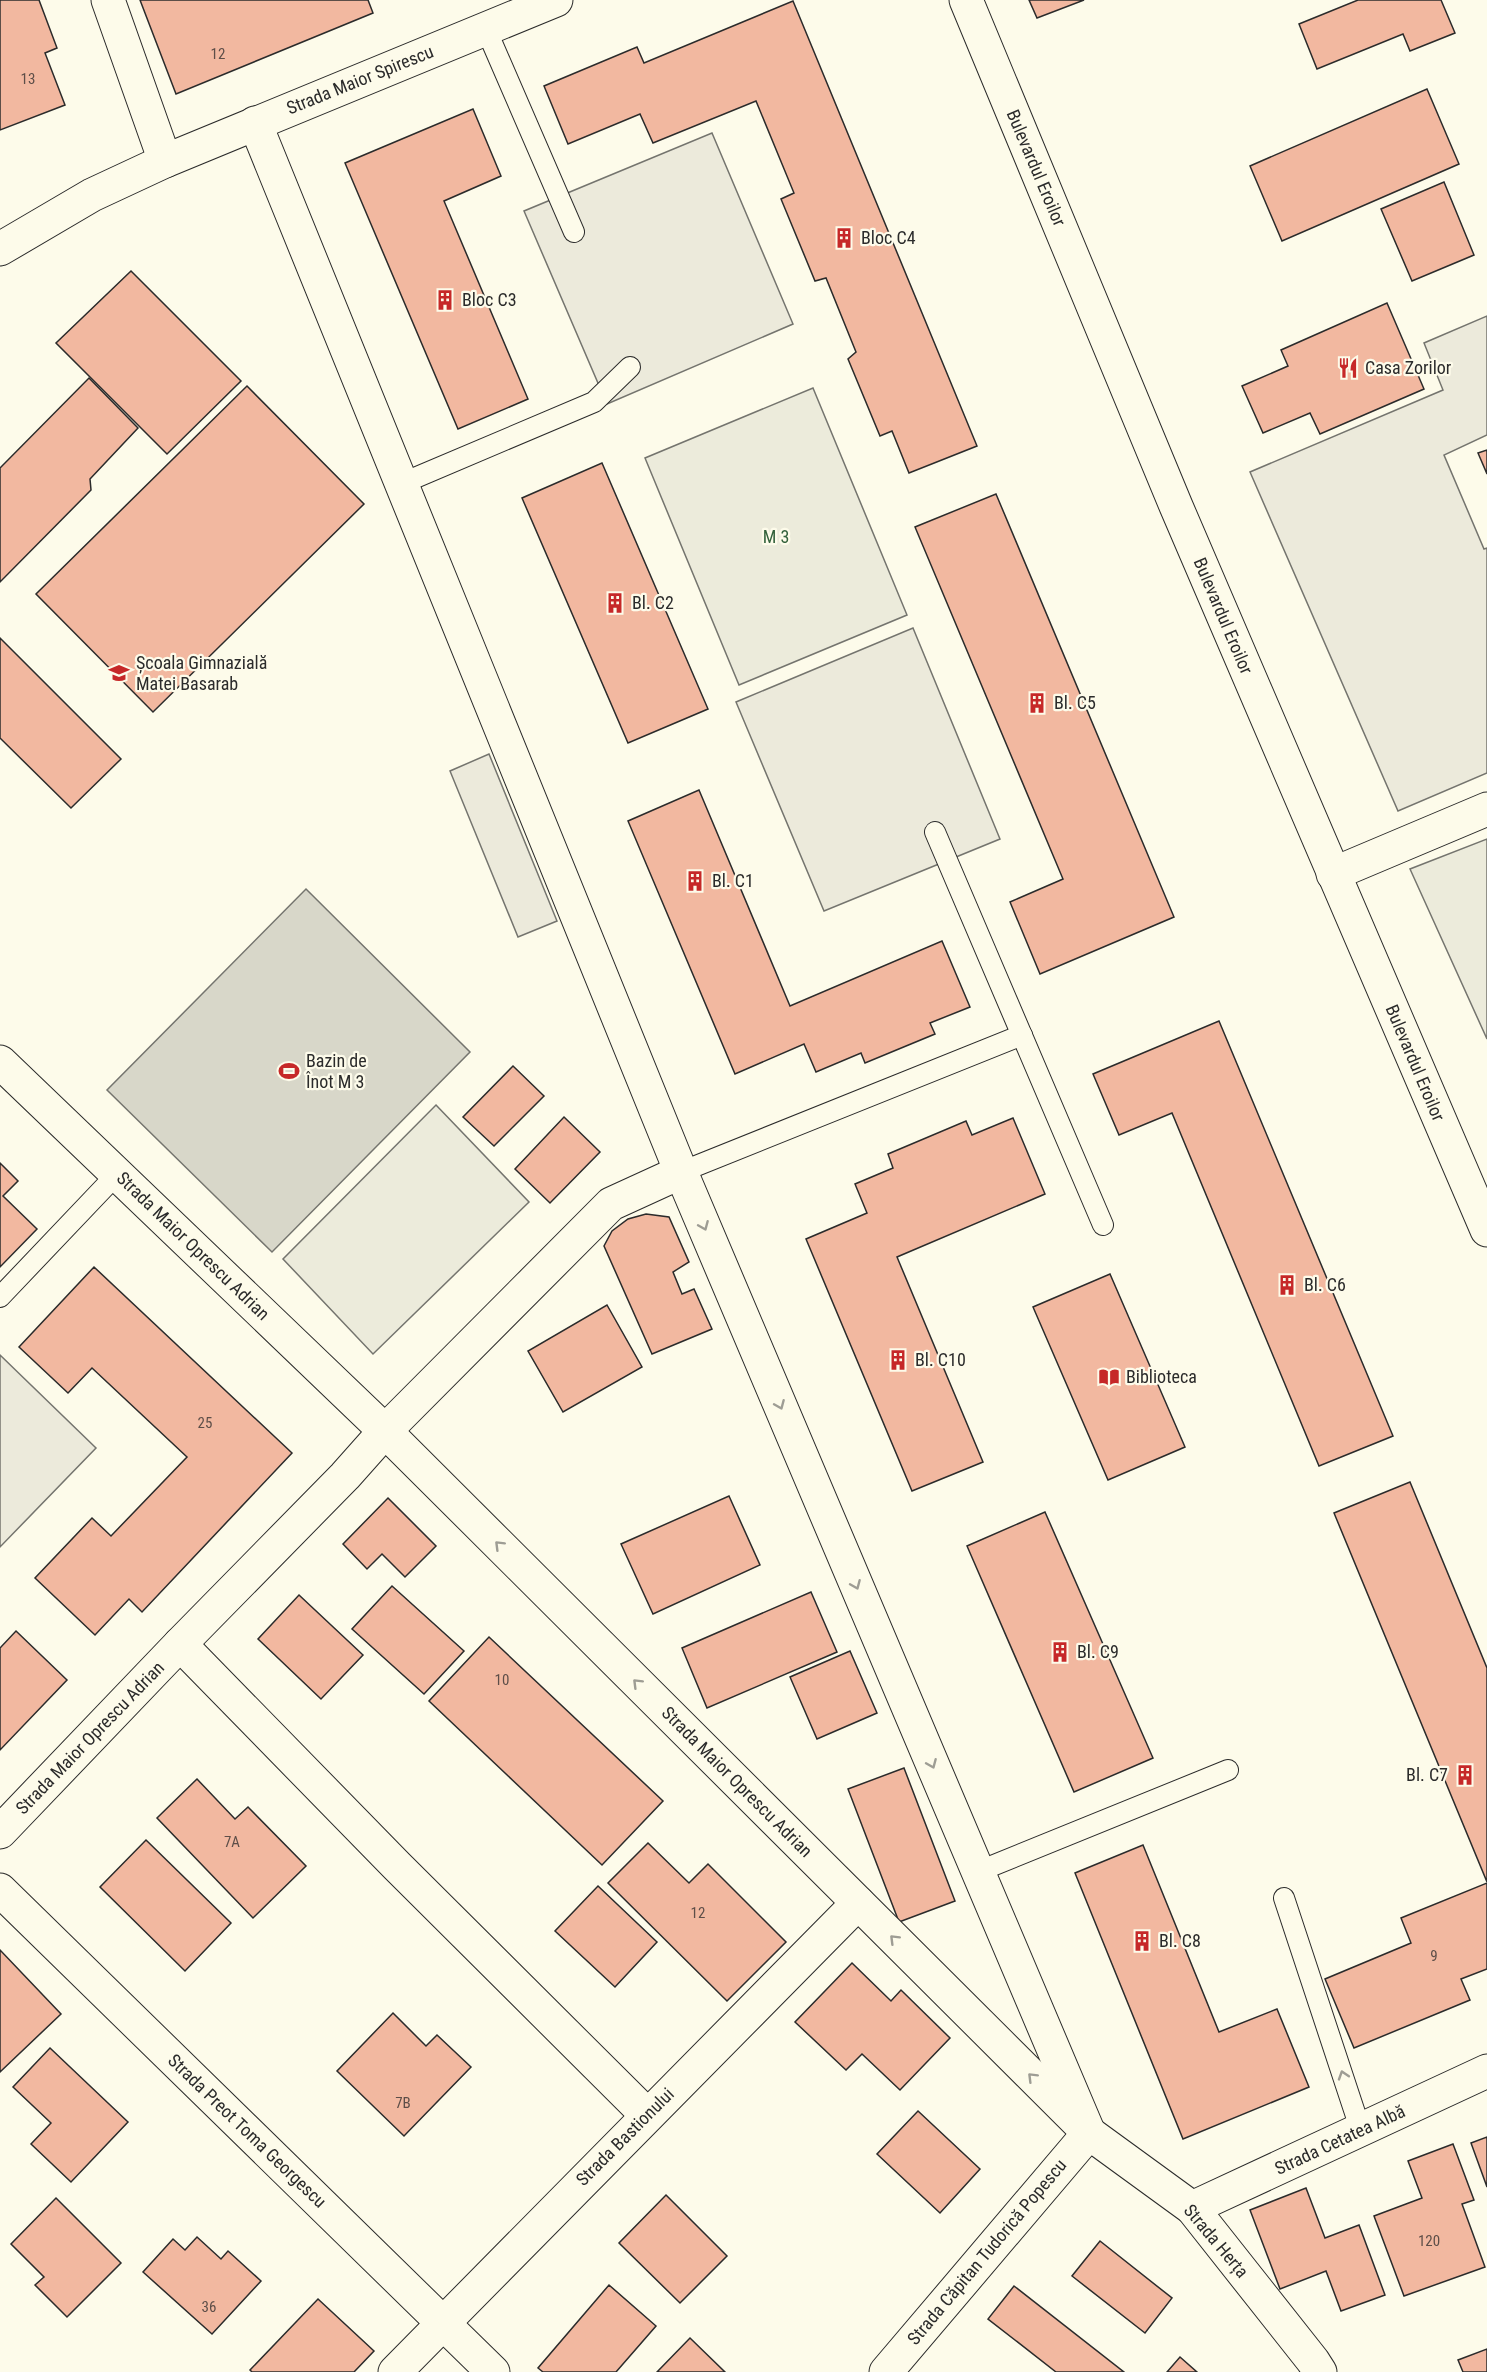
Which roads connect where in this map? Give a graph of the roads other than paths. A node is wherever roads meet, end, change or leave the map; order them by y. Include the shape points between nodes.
1 (108, 0) edge
2 (556, 0) edge
3 (966, 0) edge
4 (486, 29) junction
5 (255, 123) junction
6 (165, 161) junction
7 (574, 232) dead end
8 (0, 249) edge
9 (630, 367) dead end
10 (404, 483) junction
11 (1487, 809) edge
12 (935, 832) dead end
13 (1333, 874) junction
14 (1022, 1035) junction
15 (0, 1062) edge
16 (681, 1172) junction
17 (117, 1174) junction
18 (1103, 1225) dead end
19 (1487, 1230) edge
20 (0, 1297) edge
21 (385, 1431) junction
22 (180, 1644) junction
23 (1228, 1770) dead end
24 (0, 1832) edge
25 (977, 1872) junction
26 (0, 1890) edge
27 (1284, 1898) dead end
28 (858, 1903) junction
29 (1487, 2071) edge
30 (647, 2115) junction
31 (1361, 2130) junction
32 (1089, 2133) junction
33 (1191, 2208) junction
34 (443, 2323) junction
35 (395, 2372) edge
36 (493, 2372) edge
37 (886, 2372) edge
38 (1320, 2372) edge

1 - 6 street
2 - 4 street, Strada Maior Spirescu
3 - 13 street, Bulevardul Eroilor
4 - 5 street, Strada Maior Spirescu
4 - 7 lane
5 - 6 street, Strada Maior Spirescu
5 - 10 street
6 - 8 street, Strada Maior Spirescu via 92,195
9 - 10 lane via 594,402
10 - 16 street
11 - 13 street
12 - 14 lane
13 - 19 street, Bulevardul Eroilor
14 - 16 lane
14 - 18 lane
15 - 17 street, Strada Maior Oprescu Adrian
16 - 21 street, Strada Maior Oprescu Adrian via 611,1204
16 -> 25 street
17 - 20 lane
17 - 21 street, Strada Maior Oprescu Adrian
21 - 22 street, Strada Maior Oprescu Adrian
28 -> 21 street, Strada Maior Oprescu Adrian
22 - 24 street, Strada Maior Oprescu Adrian
22 - 30 street
23 - 25 lane
25 - 32 street
26 - 34 street, Strada Preot Toma Georgescu
31 -> 27 lane
28 - 30 street, Strada Bastionului
32 -> 28 street, Strada Maior Oprescu Adrian
29 - 31 street, Strada Cetatea Albă
30 - 34 street, Strada Bastionului
31 - 33 street, Strada Cetatea Albă
32 - 33 street, Strada Herța
32 - 37 street, Strada Căpitan Tudorică Popescu
33 - 38 street, Strada Herța
34 - 35 street, Strada Bastionului
34 - 36 street, Strada Preot Toma Georgescu

